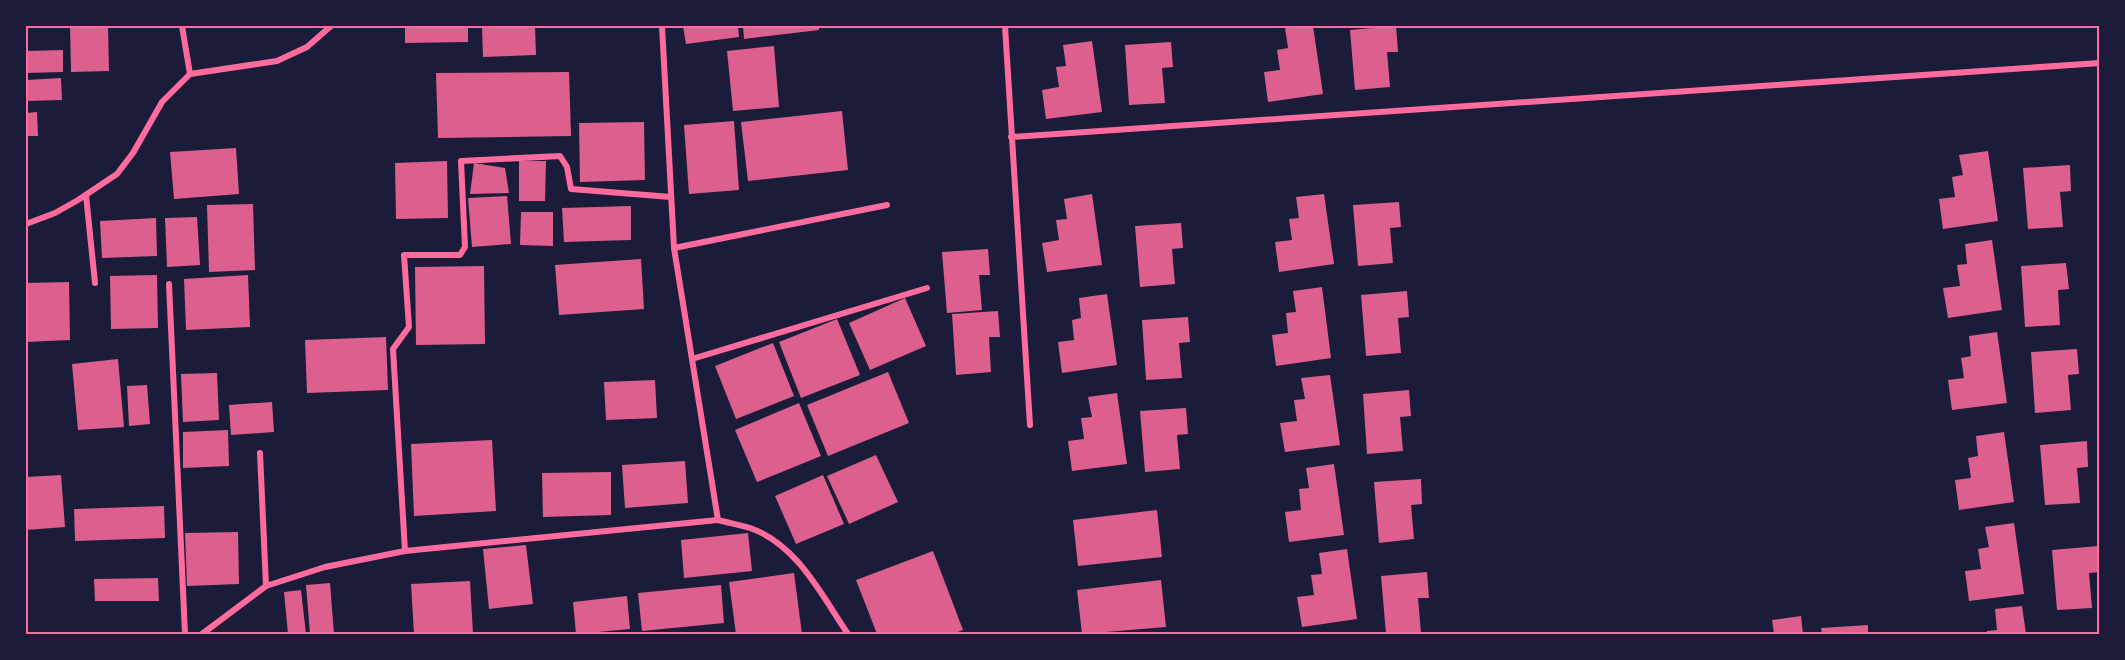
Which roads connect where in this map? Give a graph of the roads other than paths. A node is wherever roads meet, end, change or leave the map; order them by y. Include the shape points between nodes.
1 (182, 26) edge
2 (331, 26) edge
3 (662, 26) edge
4 (1005, 26) edge
5 (2100, 63) edge
6 (190, 74) junction
7 (1011, 137) junction
8 (86, 195) junction
9 (672, 197) junction
10 (887, 205) dead end
11 (26, 224) edge
12 (674, 248) junction
13 (95, 282) dead end
14 (169, 284) dead end
15 (927, 288) dead end
16 (692, 359) junction
17 (1030, 425) dead end
18 (260, 453) dead end
19 (718, 520) junction
20 (405, 551) junction
21 (266, 586) junction
22 (185, 634) edge
23 (202, 634) edge
24 (848, 634) edge

1 - 6 street
2 - 6 street via 307,47 277,61
3 - 9 street
4 - 7 street
5 - 7 street
6 - 8 street via 162,102 117,174
7 - 17 street
8 - 11 street
8 - 13 street
9 - 12 street
9 - 20 street via 571,189 567,167 560,156 461,161 465,247 460,255 404,255 409,327 393,349
10 - 12 street
12 - 16 street
14 - 22 street
15 - 16 street
16 - 19 street
18 - 21 street
19 - 20 street
19 - 24 street via 751,528 777,543 804,570
20 - 21 street via 325,567
21 - 23 street

